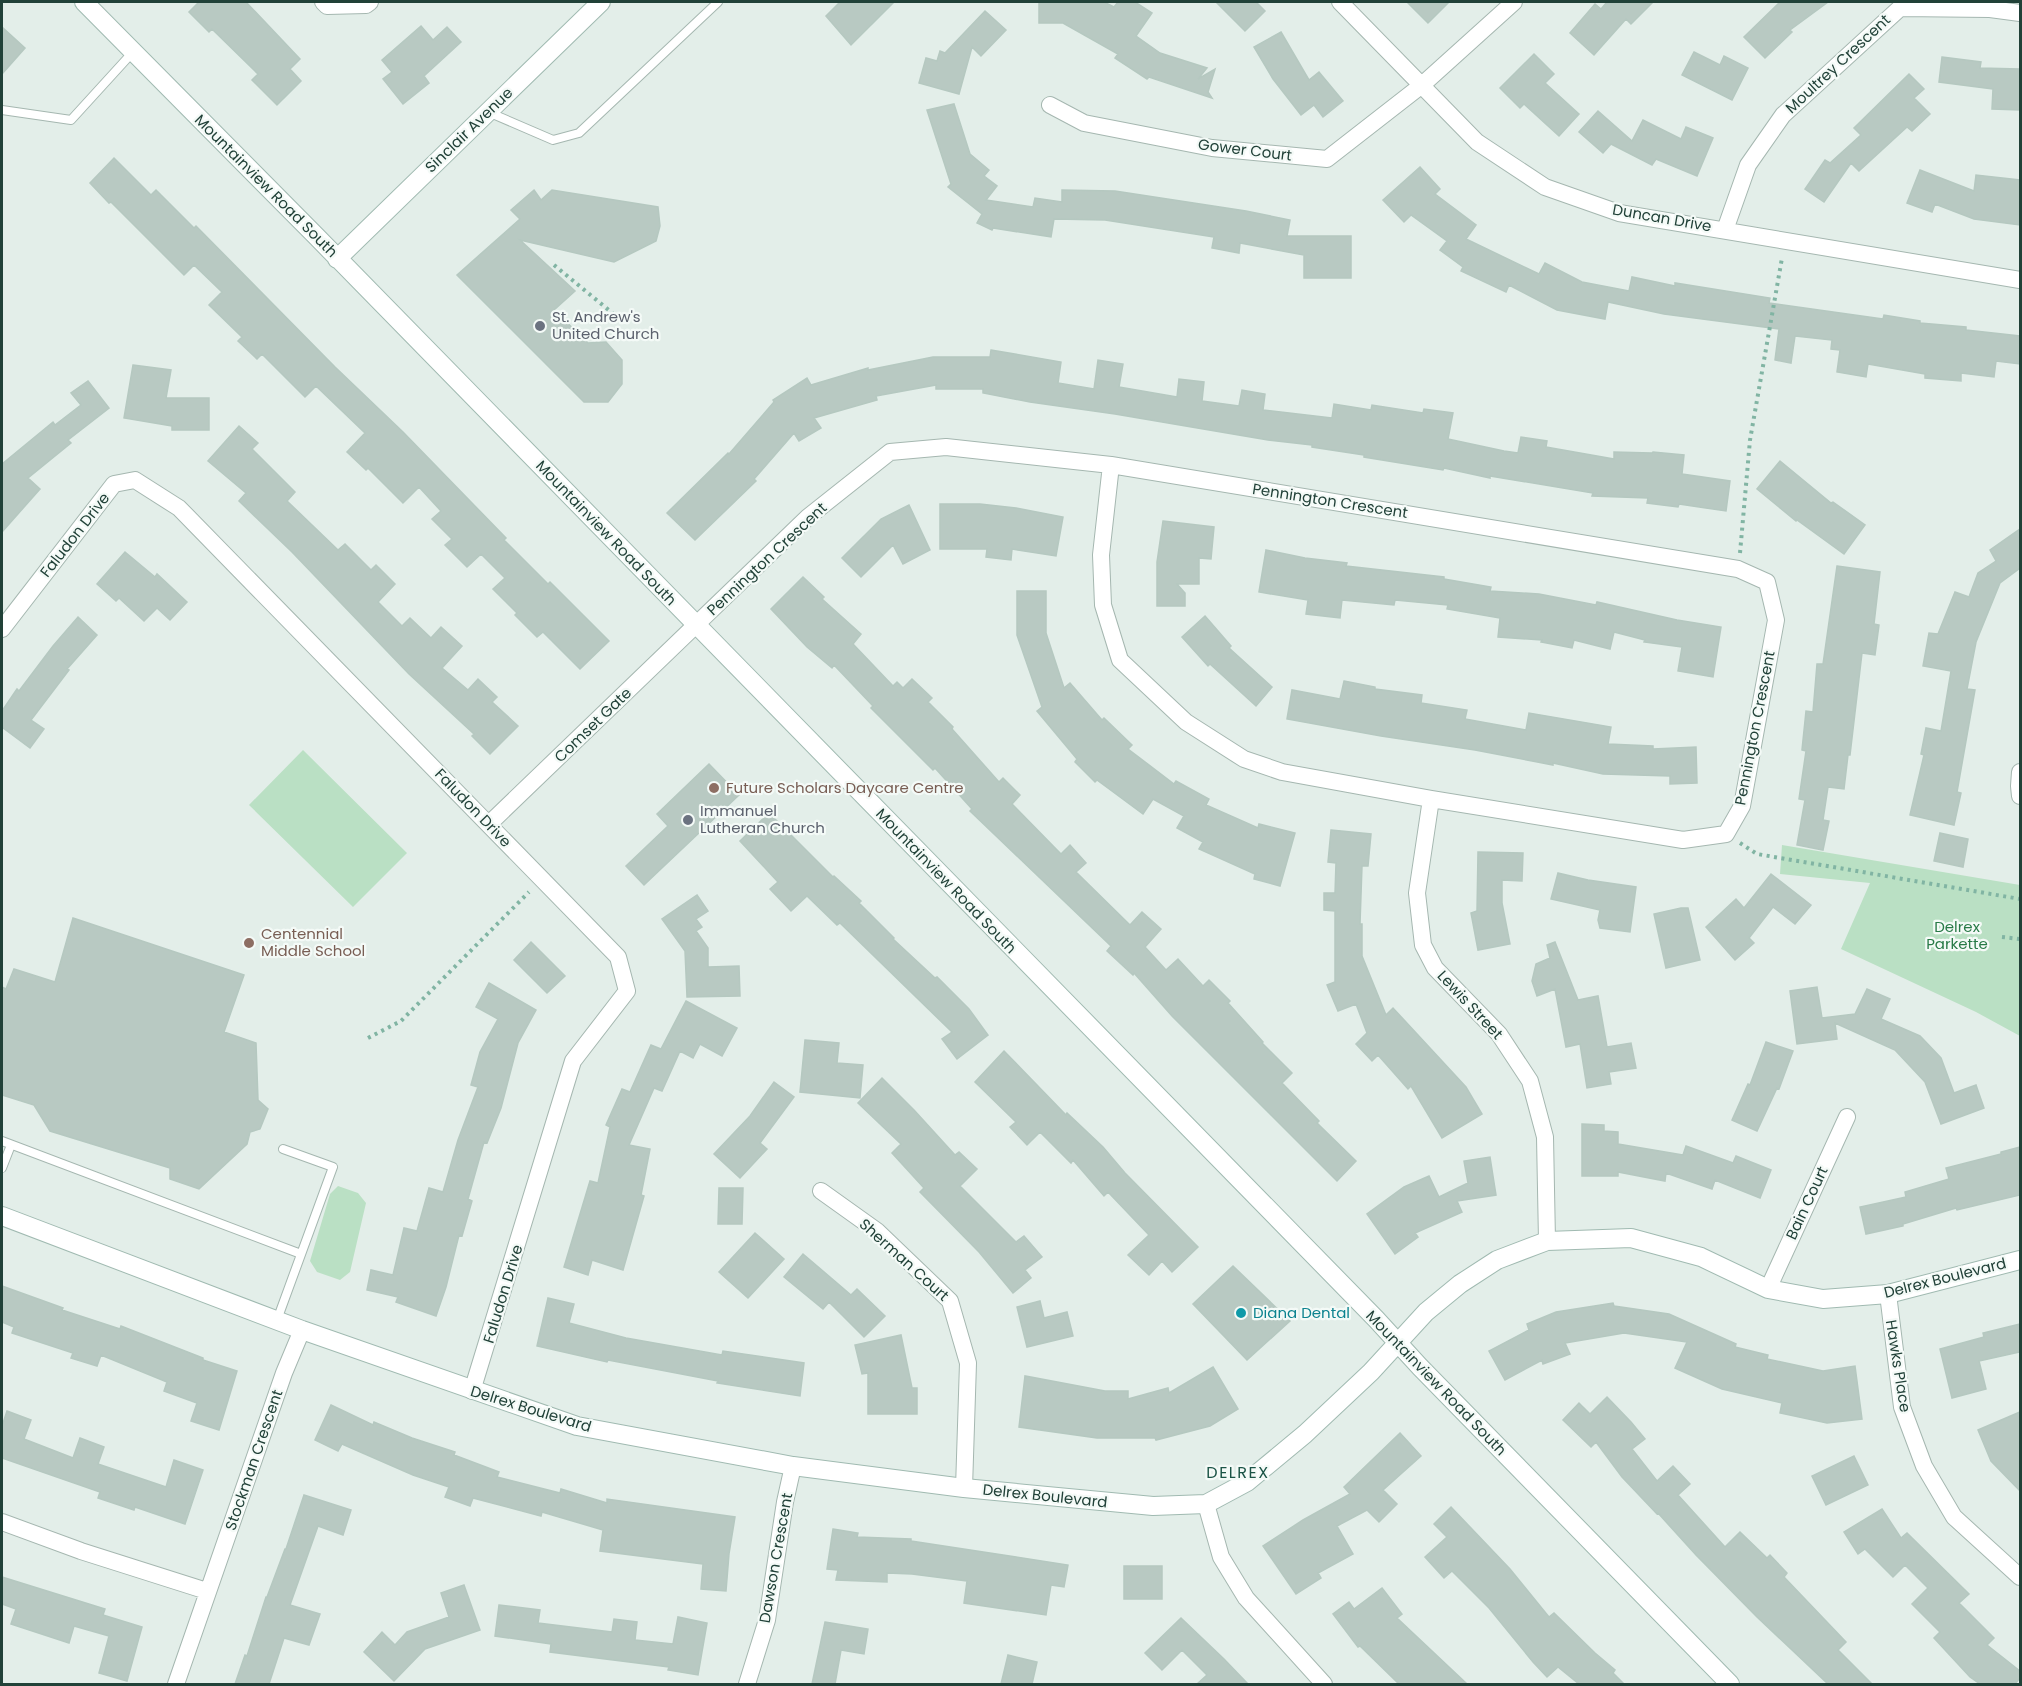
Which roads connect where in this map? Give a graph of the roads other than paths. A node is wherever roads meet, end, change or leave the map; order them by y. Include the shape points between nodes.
1 (84, 2) edge
2 (323, 2) edge
3 (370, 2) edge
4 (601, 2) edge
5 (718, 2) edge
6 (1340, 2) edge
7 (1514, 2) edge
8 (2020, 14) edge
9 (133, 52) junction
10 (1422, 85) junction
11 (1050, 105) dead end
12 (2, 110) edge
13 (488, 112) junction
14 (1725, 230) junction
15 (337, 259) junction
16 (2020, 280) edge
17 (1111, 465) junction
18 (4, 622) edge
19 (696, 626) junction
20 (2020, 772) edge
21 (2020, 796) edge
22 (1431, 799) junction
23 (489, 824) junction
24 (1847, 1117) dead end
25 (2, 1141) edge
26 (11, 1145) junction
27 (283, 1149) dead end
28 (2, 1168) edge
29 (821, 1191) dead end
30 (2, 1216) edge
31 (1547, 1241) junction
32 (301, 1254) junction
33 (2020, 1260) edge
34 (1768, 1289) junction
35 (1888, 1294) junction
36 (277, 1320) junction
37 (302, 1330) junction
38 (1397, 1343) junction
39 (472, 1391) junction
40 (793, 1466) junction
41 (964, 1488) junction
42 (1206, 1504) junction
43 (2, 1522) edge
44 (2020, 1577) edge
45 (207, 1591) junction
46 (176, 1684) edge
47 (747, 1684) edge
48 (1324, 1684) edge
49 (1730, 1684) edge

1 - 9 street, Mountainview Road South
2 - 3 street via 327,6
4 - 13 street, Sinclair Avenue
5 - 13 lane via 579,133 553,140
6 - 10 street, Duncan Drive
7 - 10 street, Gower Court
8 - 14 street, Moultrey Crescent via 1990,9 1900,8 1783,115 1748,165
9 - 12 lane via 71,120
9 - 15 street, Mountainview Road South
10 - 11 street, Gower Court via 1327,159 1212,148 1084,123
10 - 14 street, Duncan Drive via 1477,142 1545,187 1619,213
13 - 15 street, Sinclair Avenue
14 - 16 street, Duncan Drive
15 - 19 street, Mountainview Road South
17 - 19 street, Pennington Crescent via 946,447 890,452 808,517
17 - 22 street via 1101,565 1103,605 1120,660 1186,722 1244,759 1282,772
17 - 22 street, Pennington Crescent via 1738,569 1767,582 1776,620 1742,806 1726,834 1683,840
18 - 23 street, Faludon Drive via 114,484 135,480 178,508
19 - 23 street, Comset Gate
19 - 38 street, Mountainview Road South
20 - 21 street
22 - 31 street, Lewis Street via 1417,892 1423,945 1435,968 1499,1034 1530,1081 1545,1137
23 - 39 street, Faludon Drive via 618,957 627,991 573,1061
24 - 34 street, Bain Court
25 - 26 lane
26 - 28 lane
26 - 32 lane
27 - 32 lane via 333,1167
29 - 41 street, Sherman Court via 877,1231 951,1301 968,1363
30 - 36 street, Delrex Boulevard
31 - 34 street, Delrex Boulevard via 1631,1238 1701,1257
31 - 38 street, Delrex Boulevard via 1497,1260 1460,1284
32 - 36 lane
33 - 35 street, Delrex Boulevard
34 - 35 street, Delrex Boulevard via 1824,1299
35 - 44 street, Hawks Place via 1902,1407 1924,1466 1954,1517
36 - 37 street, Delrex Boulevard
37 - 39 street, Delrex Boulevard
37 - 45 street, Stockman Crescent
38 - 42 street, Delrex Boulevard via 1288,1448 1247,1482
38 - 49 street, Mountainview Road South
39 - 40 street, Delrex Boulevard via 577,1426
40 - 41 street, Delrex Boulevard
40 - 47 street, Dawson Crescent via 767,1620
41 - 42 street, Delrex Boulevard via 1153,1506
42 - 48 street via 1221,1557 1246,1598
43 - 45 street
45 - 46 street, Stockman Crescent

